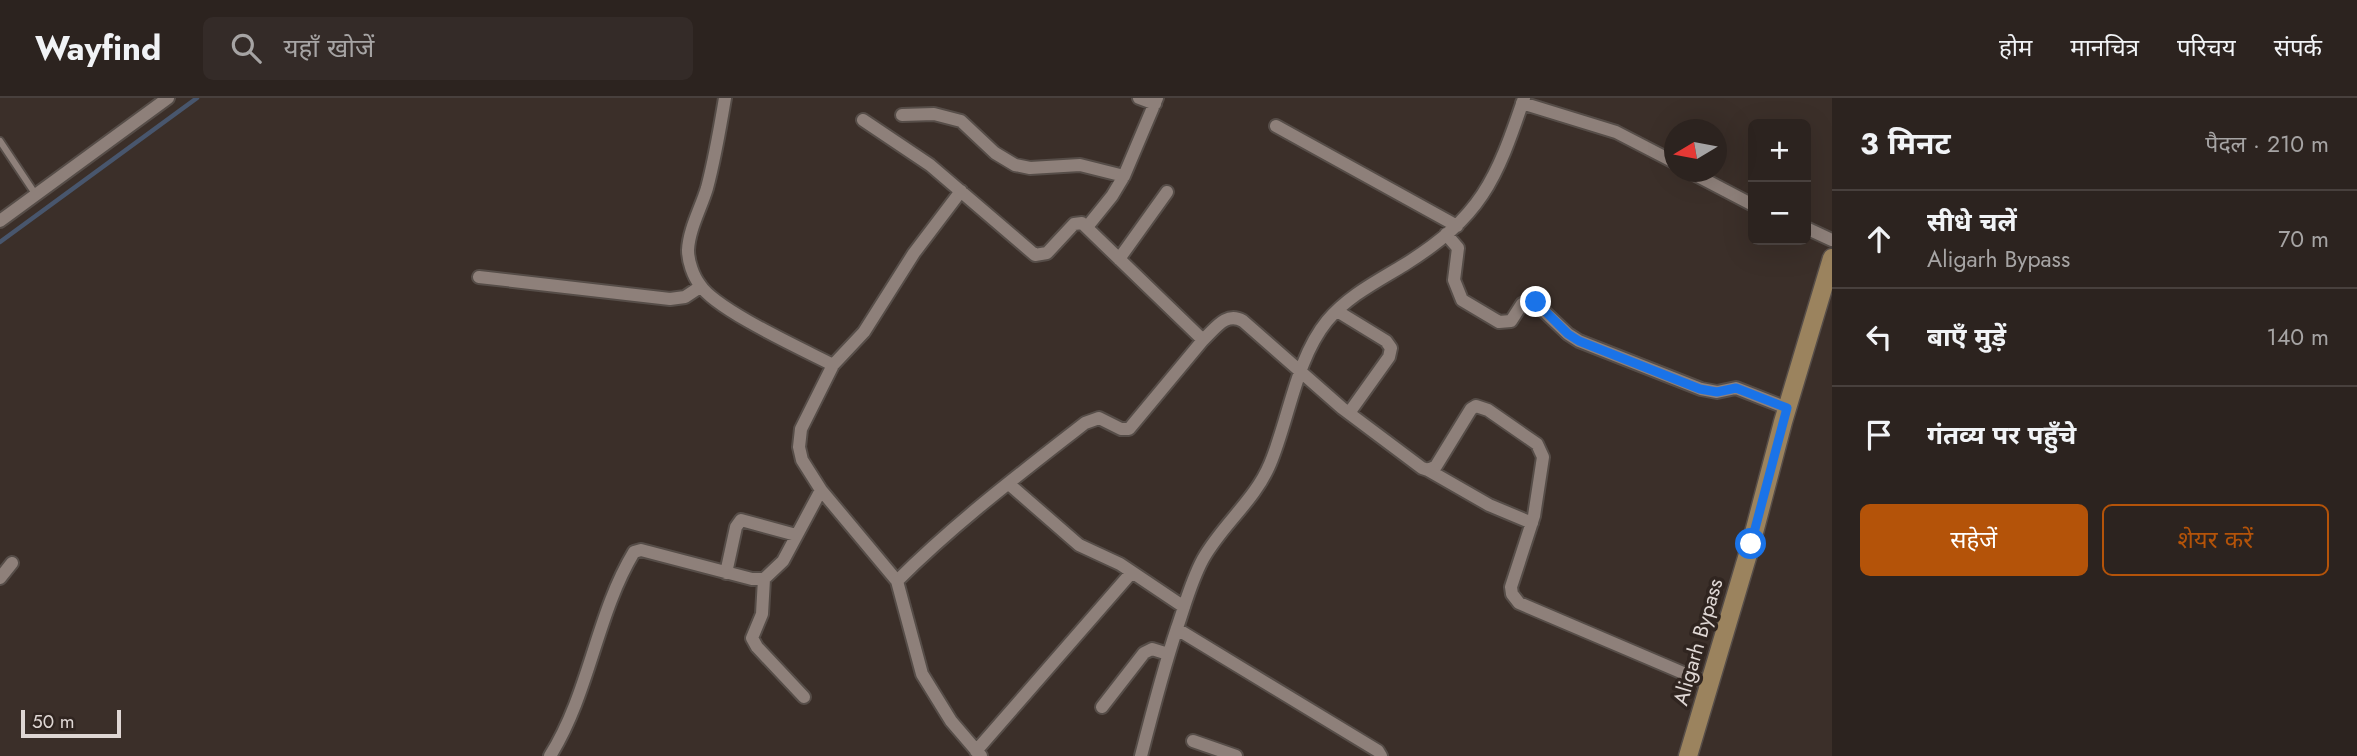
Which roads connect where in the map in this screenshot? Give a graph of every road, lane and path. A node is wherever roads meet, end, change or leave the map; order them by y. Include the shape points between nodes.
1 (167, 98) edge
2 (725, 98) edge
3 (1139, 98) edge
4 (1523, 100) edge
5 (1156, 101) edge
6 (902, 115) dead end
7 (863, 120) dead end
8 (1276, 126) dead end
9 (0, 141) edge
10 (1664, 156) edge
11 (1124, 176) junction
12 (1709, 182) edge
13 (961, 191) junction
14 (1167, 192) dead end
15 (36, 194) junction
16 (1748, 202) edge
17 (0, 221) edge
18 (1457, 226) junction
19 (1087, 227) junction
20 (1811, 230) edge
21 (1446, 234) junction
22 (1832, 240) edge
23 (1832, 258) edge
24 (1119, 259) junction
25 (479, 277) dead end
26 (700, 287) junction
27 (1337, 311) junction
28 (1203, 340) junction
29 (833, 365) junction
30 (1301, 372) junction
31 (1787, 408) junction
32 (1349, 413) junction
33 (1428, 470) junction
34 (1009, 484) junction
35 (821, 490) junction
36 (1532, 523) junction
37 (796, 535) junction
38 (12, 563) dead end
39 (1132, 572) junction
40 (726, 573) junction
41 (0, 578) edge
42 (764, 579) junction
43 (897, 581) junction
44 (1184, 607) junction
45 (1177, 629) junction
46 (1168, 654) junction
47 (1709, 684) junction
48 (804, 697) dead end
49 (1101, 707) dead end
50 (1193, 741) dead end
51 (978, 754) edge
52 (1694, 754) edge
53 (550, 756) edge
54 (1141, 756) edge
55 (1237, 756) edge
56 (1381, 756) edge

1 - 15 street
2 - 26 street via 688,250
3 - 5 street
4 - 10 street via 1616,132
4 - 18 street via 1506,153 1489,186
5 - 11 street
6 - 11 street via 934,114 961,121 995,153 1015,164 1030,168 1080,165
7 - 13 street via 915,153
8 - 18 street
9 - 15 lane
11 - 19 street
12 - 16 street
13 - 19 street via 1035,255 1047,253 1074,224
13 - 29 street via 914,253 864,332
14 - 24 street
15 - 17 street
18 - 21 street
19 - 24 street
20 - 22 street
21 - 27 street via 1359,291
21 - 31 street via 1458,248 1454,279 1462,299 1499,322 1511,321 1522,304 1532,300 1579,341 1700,389 1736,388
23 - 31 main road, Aligarh Bypass
24 - 28 street
25 - 26 street via 670,299 685,297
26 - 29 street via 760,327
27 - 30 street via 1318,334
27 - 32 street via 1391,348 1390,357
28 - 30 street via 1226,319 1238,318
28 - 34 street via 1129,429 1104,419 1092,420
29 - 35 street via 799,436 802,460
30 - 32 street
30 - 44 street via 1270,464 1213,543
31 - 47 main road, Aligarh Bypass
32 - 33 street
33 - 36 street
33 - 36 street via 1439,463 1471,409 1488,410 1541,450 1543,465
34 - 39 street via 1079,545
34 - 43 street
35 - 37 street
35 - 43 street
36 - 47 street via 1511,587 1519,603
37 - 40 street via 741,520
37 - 42 street via 783,561
38 - 41 street
39 - 44 street
39 - 51 street
40 - 42 street
40 - 53 street via 641,550 634,552 609,607 584,686
42 - 48 street via 762,614 752,638
43 - 51 street via 922,674
44 - 45 street
45 - 46 street
45 - 56 street
46 - 49 street via 1152,649 1144,653
46 - 54 street
47 - 52 main road, Aligarh Bypass
50 - 55 street

